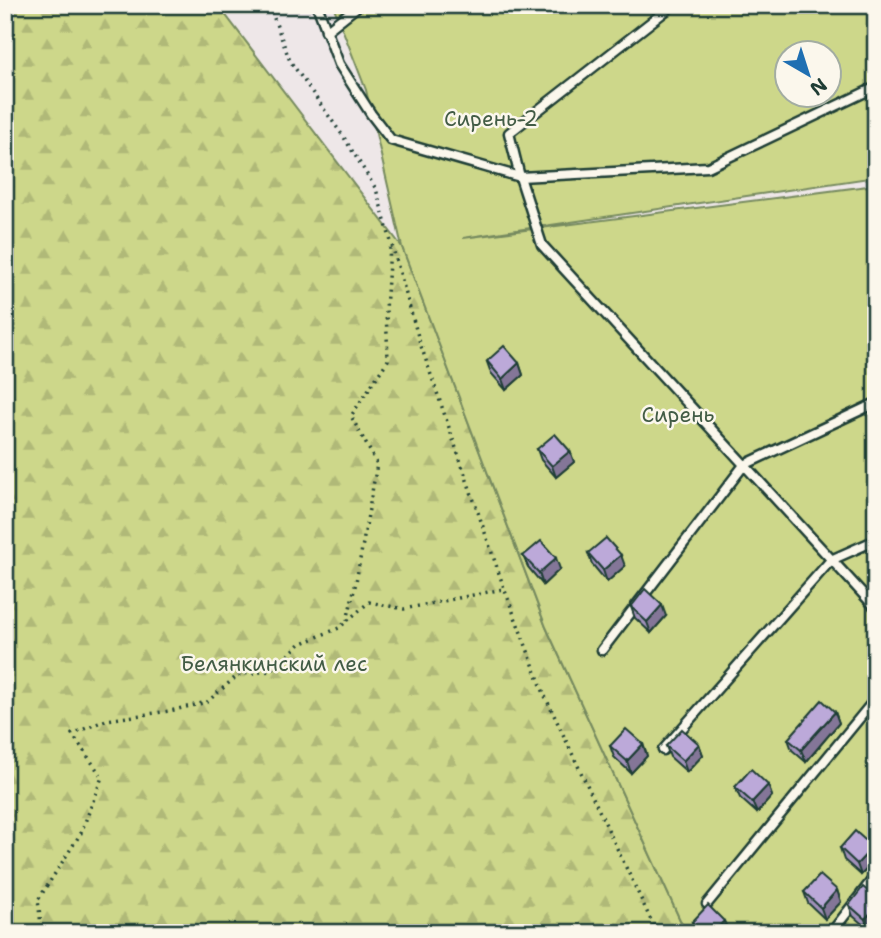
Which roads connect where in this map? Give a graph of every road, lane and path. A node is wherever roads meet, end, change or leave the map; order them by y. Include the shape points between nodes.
1 (269, 5) edge
2 (317, 5) edge
3 (359, 5) edge
4 (673, 5) edge
5 (326, 31) junction
6 (876, 87) edge
7 (520, 177) junction
8 (390, 241) junction
9 (876, 403) edge
10 (744, 465) junction
11 (876, 540) edge
12 (831, 560) junction
13 (504, 589) junction
14 (876, 608) edge
15 (347, 621) junction
16 (601, 650) dead end
17 (876, 698) edge
18 (663, 750) edge
19 (876, 875) edge
20 (707, 904) edge
21 (5, 916) edge
22 (21, 933) edge
23 (42, 933) edge
24 (657, 933) edge
25 (831, 933) edge

1 - 8 path via 290,61 376,189
2 - 5 lane
3 - 5 lane
4 - 7 lane via 509,133
5 - 7 lane via 339,64 391,140
6 - 7 lane via 708,167
7 - 10 lane via 542,245
8 - 13 path via 419,341
8 - 15 path via 388,360 351,416 377,464
9 - 10 lane
10 - 12 lane
10 - 16 lane
11 - 12 lane
12 - 14 lane
12 - 18 lane
13 - 15 path via 404,609 369,602
13 - 24 path via 545,696
15 - 23 path via 300,644 270,671 238,675 207,702 106,720 72,734 103,777 81,833 38,900
17 - 20 lane
19 - 25 lane
21 - 22 path

